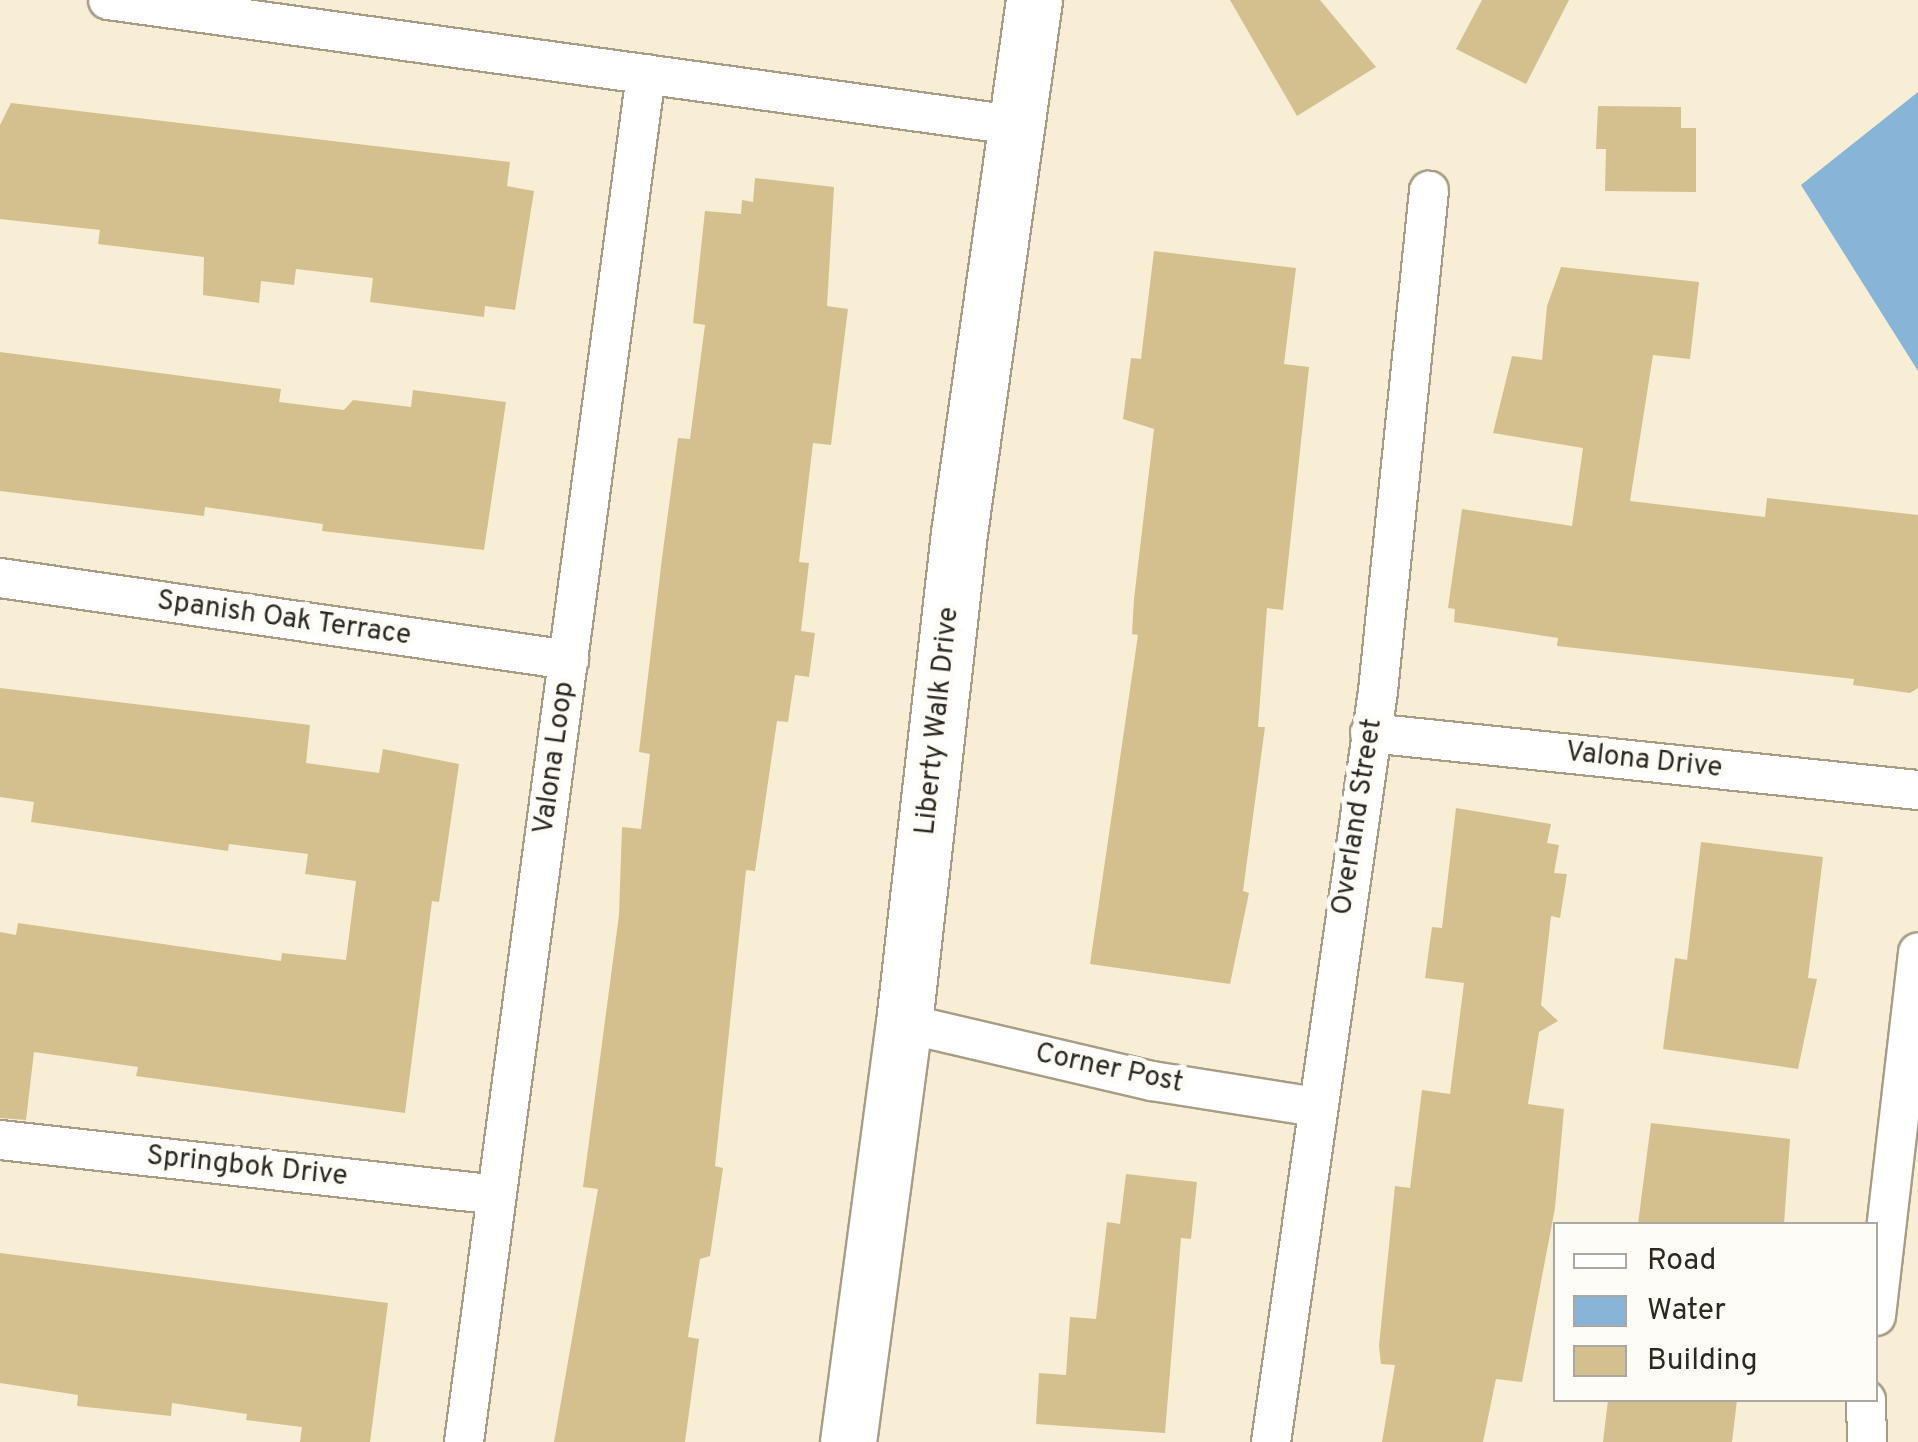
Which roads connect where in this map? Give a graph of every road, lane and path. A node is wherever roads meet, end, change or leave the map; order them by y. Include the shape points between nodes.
1 (108, 0) edge
2 (1034, 0) edge
3 (646, 74) junction
4 (1013, 125) junction
5 (1429, 190) dead end
6 (0, 578) edge
7 (569, 660) junction
8 (1370, 733) junction
9 (1918, 790) edge
10 (1918, 952) edge
11 (904, 1023) junction
12 (1316, 1106) junction
13 (0, 1140) edge
14 (493, 1194) junction
15 (1878, 1299) edge
16 (1866, 1402) edge
17 (464, 1442) edge
18 (848, 1442) edge
19 (1271, 1442) edge
20 (1867, 1442) edge

1 - 3 street
2 - 4 street, Liberty Walk Drive
3 - 4 street
3 - 7 street, Valona Loop
4 - 11 street, Liberty Walk Drive
5 - 8 street, Overland Street
6 - 7 street, Spanish Oak Terrace
7 - 14 street, Valona Loop
8 - 9 street, Valona Drive
8 - 12 street, Overland Street
10 - 15 street
11 - 12 street, Corner Post via 1152,1080
11 - 18 street, Liberty Walk Drive
12 - 19 street, Overland Street
13 - 14 street, Springbok Drive
14 - 17 street, Valona Loop
16 - 20 street

